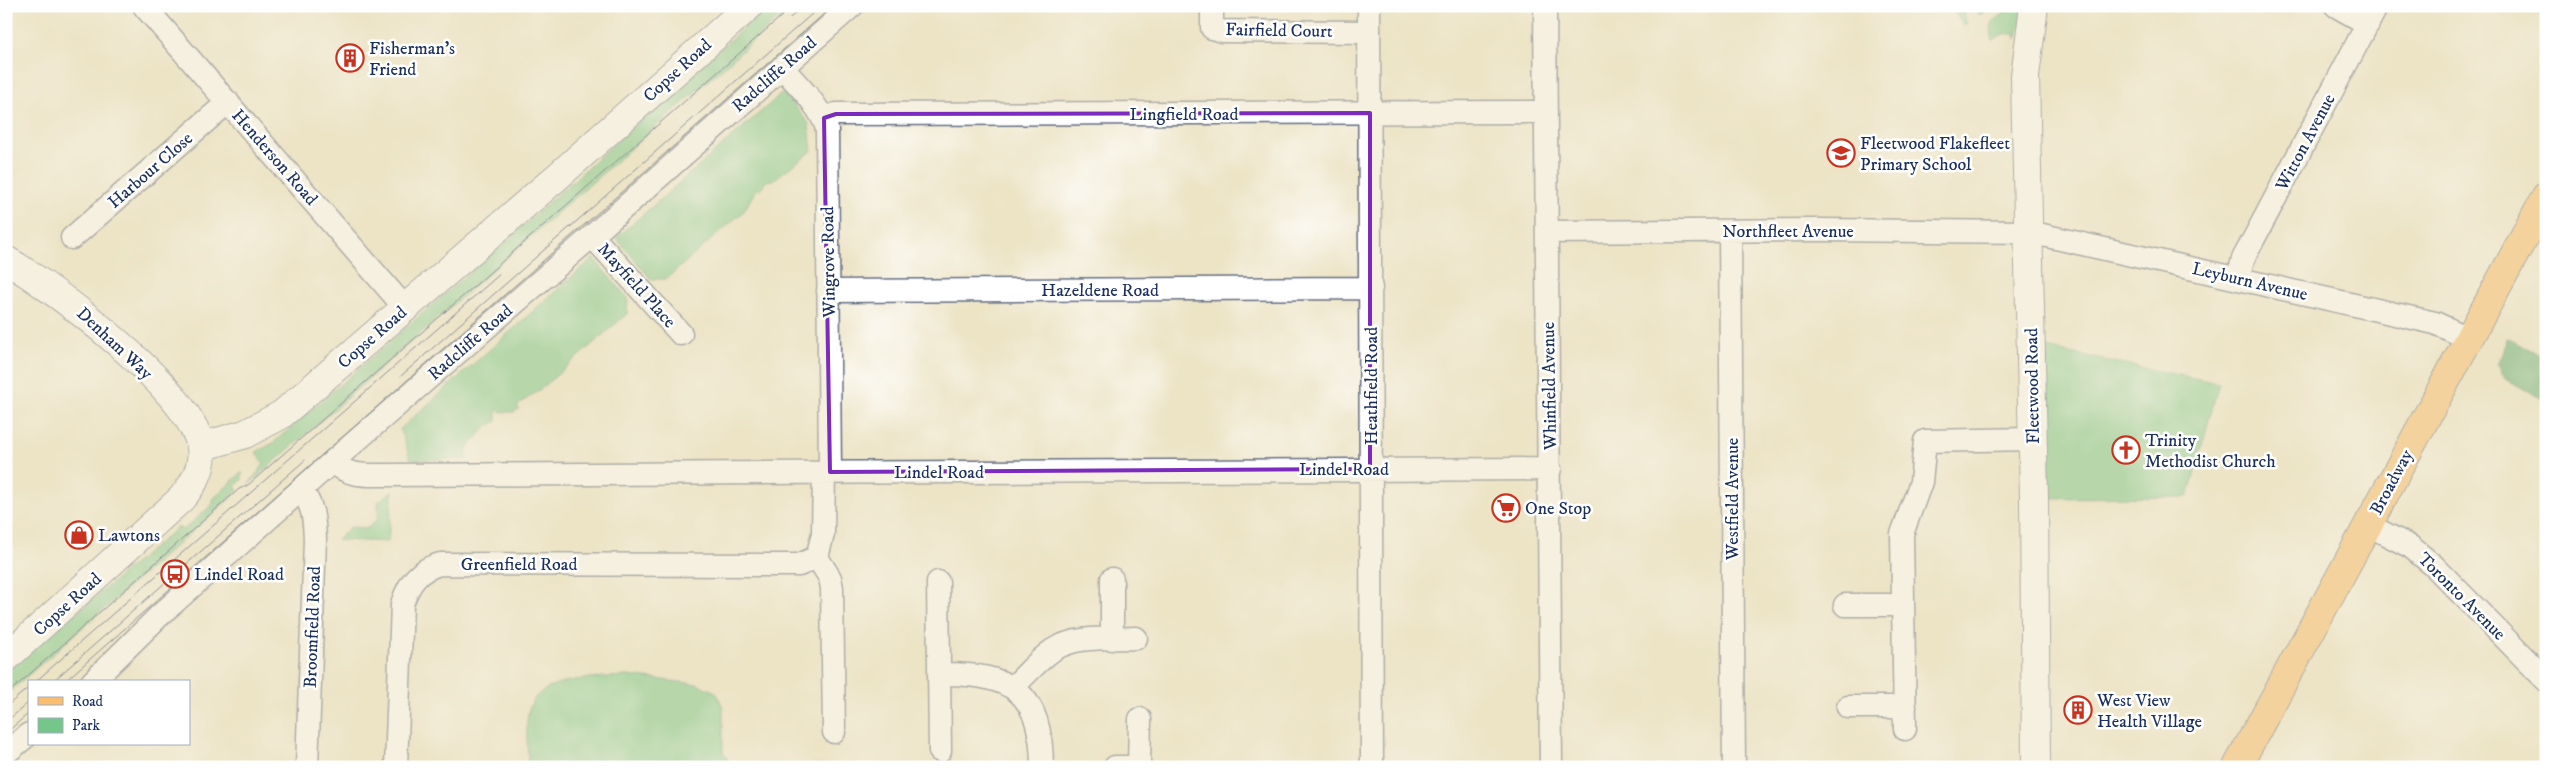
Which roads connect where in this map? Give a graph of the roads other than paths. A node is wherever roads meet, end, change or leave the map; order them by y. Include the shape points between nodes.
1 (144, 6) edge
2 (749, 6) edge
3 (852, 6) edge
4 (1212, 6) edge
5 (1368, 6) edge
6 (1545, 6) edge
7 (2034, 6) edge
8 (2336, 6) edge
9 (2372, 15) edge
10 (1369, 32) junction
11 (782, 67) junction
12 (228, 102) junction
13 (1546, 112) junction
14 (1370, 113) junction
15 (824, 118) junction
16 (2546, 196) edge
17 (1730, 231) junction
18 (1547, 232) junction
19 (2029, 232) junction
20 (592, 236) junction
21 (72, 238) dead end
22 (6, 260) edge
23 (2238, 279) junction
24 (1371, 288) junction
25 (828, 291) junction
26 (406, 309) junction
27 (682, 334) dead end
28 (2468, 338) junction
29 (2032, 439) junction
30 (201, 447) junction
31 (333, 461) junction
32 (1370, 469) junction
33 (1550, 469) junction
34 (827, 472) junction
35 (301, 491) junction
36 (2368, 525) junction
37 (817, 557) junction
38 (1112, 579) dead end
39 (938, 582) dead end
40 (1902, 605) junction
41 (1846, 606) dead end
42 (1136, 638) dead end
43 (1112, 639) junction
44 (6, 658) edge
45 (940, 674) junction
46 (94, 680) edge
47 (2546, 680) edge
48 (1013, 687) junction
49 (1848, 707) dead end
50 (1140, 719) dead end
51 (834, 732) dead end
52 (28, 735) edge
53 (940, 751) dead end
54 (6, 753) edge
55 (1139, 766) edge
56 (307, 767) edge
57 (396, 767) edge
58 (1042, 767) edge
59 (1116, 767) edge
60 (1372, 767) edge
61 (1551, 767) edge
62 (1734, 767) edge
63 (2036, 767) edge
64 (2237, 767) edge

1 - 12 street, Henderson Road
2 - 26 street, Copse Road
3 - 11 street, Radcliffe Road
4 - 10 street, Fairfield Court via 1212,28 1222,30
5 - 10 street, Heathfield Road
6 - 13 street, Whinfield Avenue
7 - 19 street, Fleetwood Road via 2025,76
8 - 9 street
9 - 23 street, Witton Avenue via 2243,259
10 - 14 street, Heathfield Road
11 - 15 street
11 - 20 street, Radcliffe Road
12 - 21 street, Harbour Close
12 - 26 street, Henderson Road
13 - 14 street, Lingfield Road
13 - 18 street, Whinfield Avenue
14 - 15 street, Lingfield Road via 836,114
14 - 24 street, Heathfield Road
15 - 25 street, Wingrove Road via 827,129
16 - 28 main road, Broadway
17 - 18 street, Northfleet Avenue
17 - 19 street, Northfleet Avenue
17 - 62 street, Westfield Avenue
18 - 33 street, Whinfield Avenue
19 - 23 street, Leyburn Avenue
19 - 29 street, Fleetwood Road
20 - 27 street, Mayfield Place
20 - 31 street, Radcliffe Road
22 - 30 street, Denham Way via 90,318 118,343 172,397 193,427
23 - 28 street, Leyburn Avenue via 2435,323
24 - 25 street, Hazeldene Road
24 - 32 street, Heathfield Road
25 - 34 street, Wingrove Road
26 - 30 street, Copse Road via 281,415 257,429
28 - 36 main road, Broadway
29 - 40 street via 1925,441 1921,482 1902,534
29 - 63 street, Fleetwood Road
30 - 44 street, Copse Road via 200,468 181,499
31 - 34 street, Lindel Road via 341,469 356,474 386,475
31 - 35 street, Radcliffe Road
32 - 33 street, Lindel Road
32 - 34 street, Lindel Road
32 - 60 street, Heathfield Road
33 - 61 street, Whinfield Avenue
34 - 37 street via 824,534
35 - 46 street, Radcliffe Road via 159,616
35 - 56 street, Broomfield Road via 314,514 315,539
36 - 47 street, Toronto Avenue via 2411,547 2434,566
36 - 64 main road, Broadway
37 - 51 street via 830,578 832,588
37 - 57 street, Greenfield Road via 799,565 534,563 440,564 428,568 410,584 402,604
38 - 43 street
39 - 45 street
40 - 41 street
40 - 49 street via 1905,718
42 - 43 street
43 - 48 street via 1064,644 1042,659
45 - 48 street via 983,676
45 - 53 street
48 - 58 street via 1025,699 1040,727
50 - 55 street
52 - 54 street
55 - 59 street

